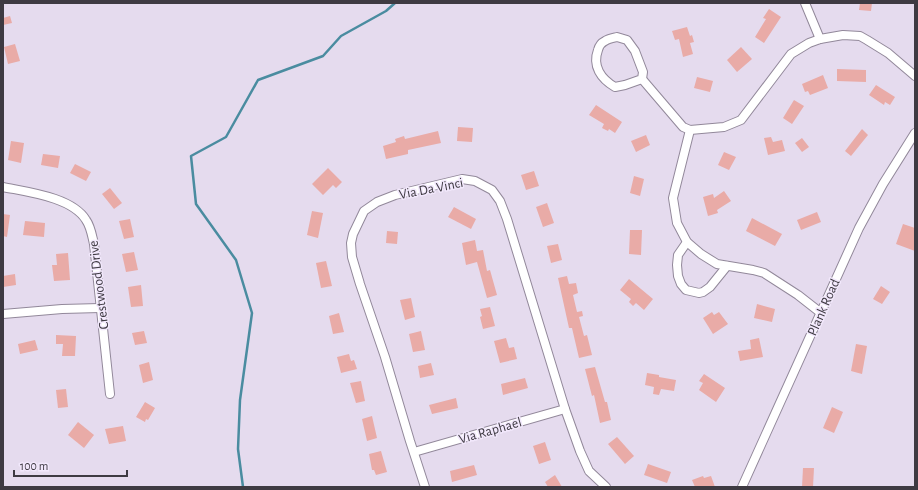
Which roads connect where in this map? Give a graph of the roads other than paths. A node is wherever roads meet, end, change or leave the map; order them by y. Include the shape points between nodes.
1 (805, 3) edge
2 (820, 39) junction
3 (915, 76) edge
4 (642, 79) junction
5 (690, 130) junction
6 (915, 133) edge
7 (3, 187) edge
8 (687, 242) junction
9 (727, 266) junction
10 (100, 308) junction
11 (821, 313) junction
12 (3, 314) edge
13 (110, 394) dead end
14 (565, 408) junction
15 (414, 452) junction
16 (425, 487) edge
17 (606, 487) edge
18 (742, 487) edge

1 - 2 street
2 - 3 street via 843,35 860,36 888,53
2 - 5 street via 791,54 741,120 724,127
4 - 4 street via 643,72 635,51 627,40 617,37 606,40 599,46 595,57 597,69 607,83 614,87
4 - 5 street via 683,127
5 - 8 street via 673,198 677,223
6 - 11 street, Plank Road via 882,184 859,228
7 - 10 street, Crestwood Drive via 58,200 75,208 86,220 94,244
8 - 9 street via 717,264
8 - 9 street via 678,255 677,265 678,276 686,290 704,292
9 - 11 street via 764,273
10 - 12 street
10 - 13 street, Crestwood Drive
11 - 18 street, Plank Road
14 - 15 street, Via Raphael
14 - 15 street, Via Da Vinci via 507,219 500,201 492,190 475,181 462,179 395,195 377,202 364,211 353,234 352,257
14 - 17 street, Via Da Vinci via 589,471
15 - 16 street, Via Da Vinci

